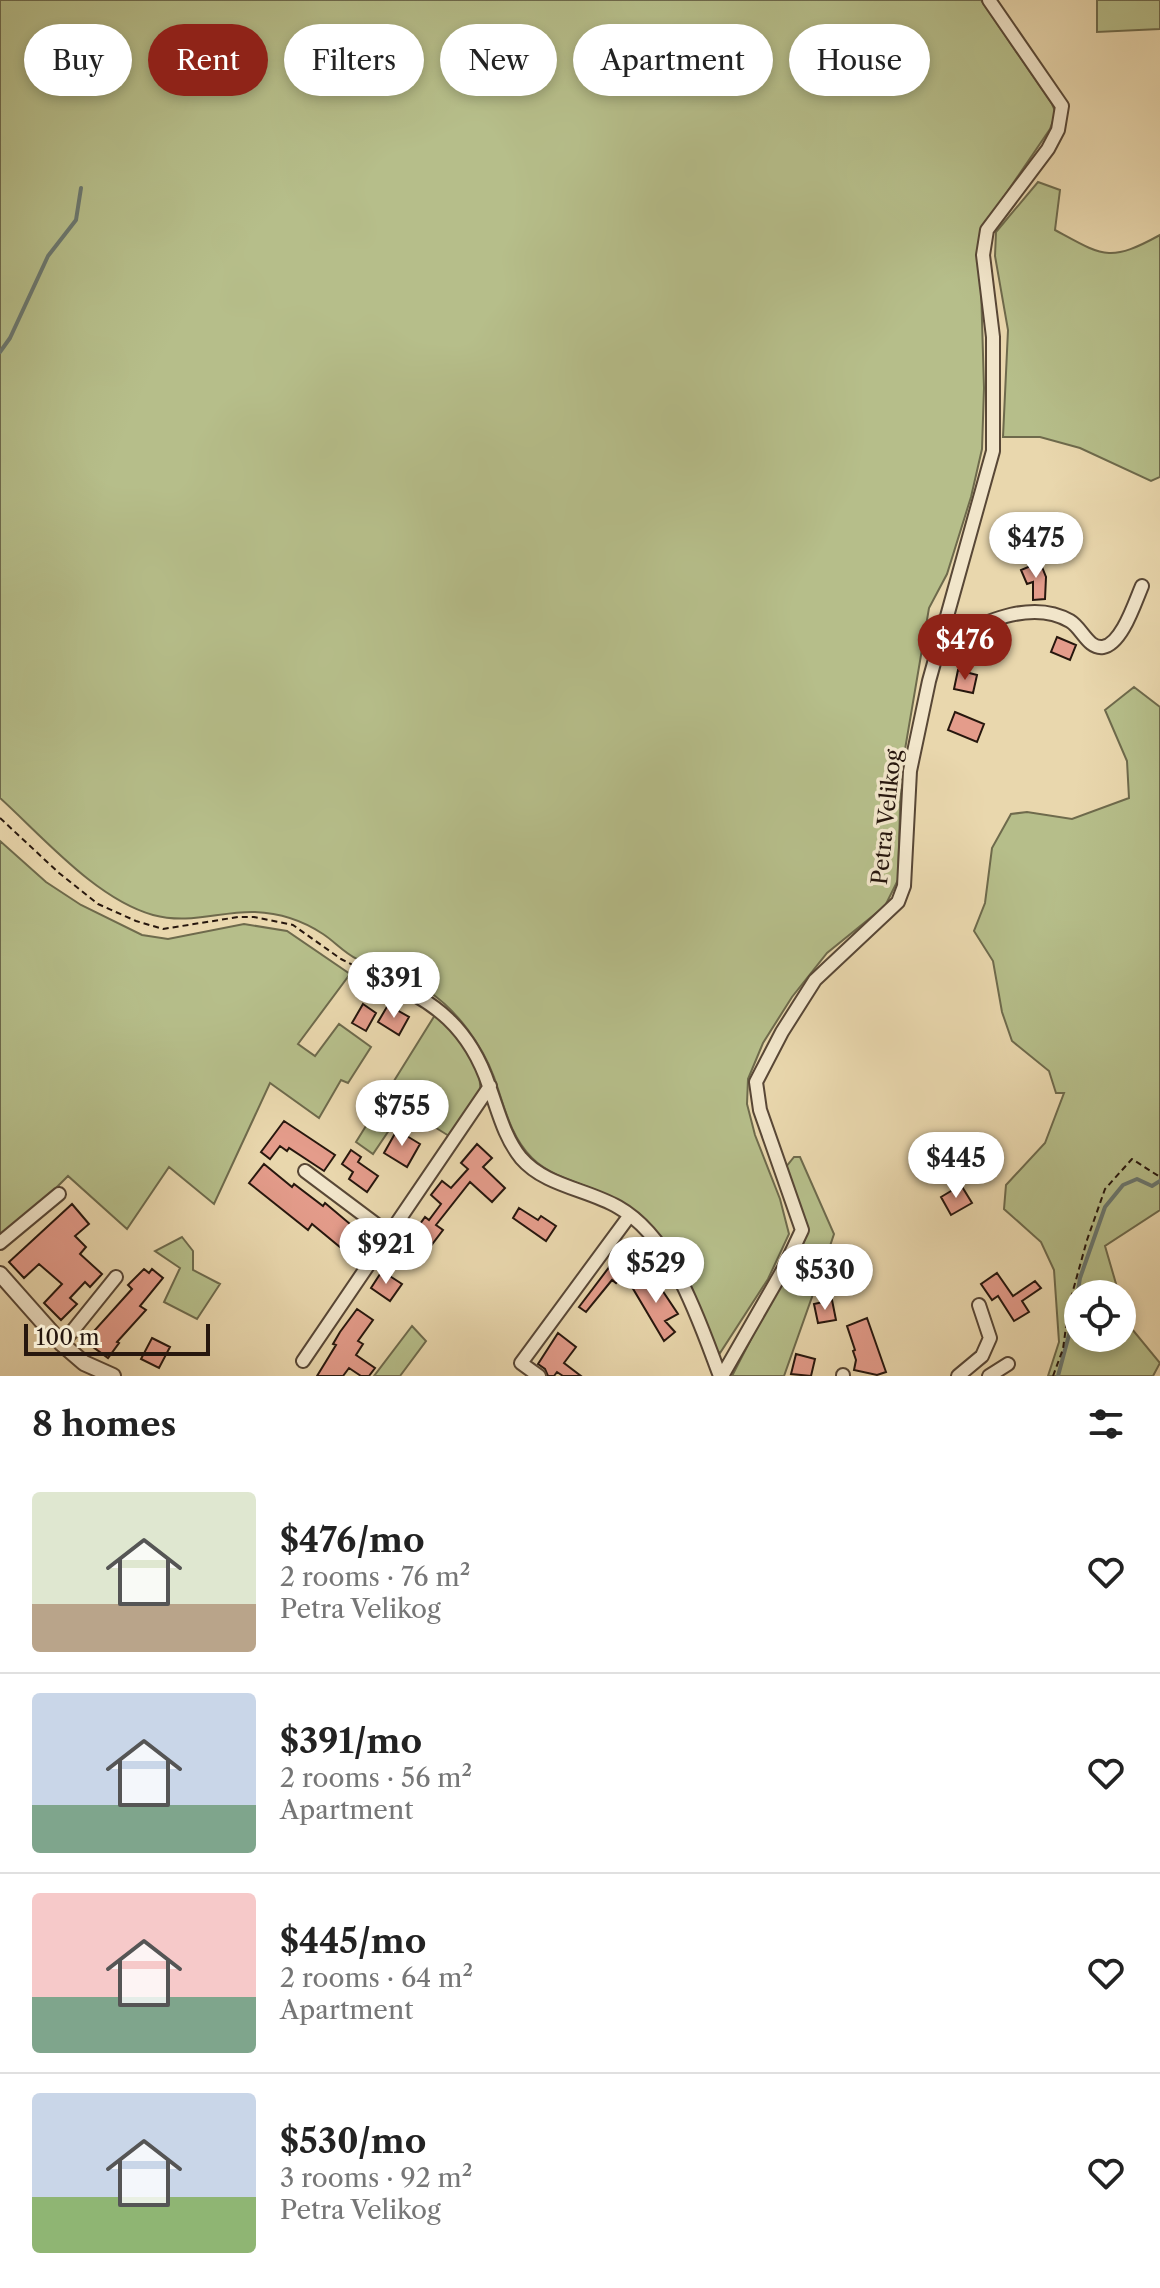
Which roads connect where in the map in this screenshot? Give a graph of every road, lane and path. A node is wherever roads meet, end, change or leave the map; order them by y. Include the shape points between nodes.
1 (989, 0) edge
2 (1142, 586) dead end
3 (940, 643) junction
4 (0, 818) edge
5 (381, 979) joint
6 (490, 1086) junction
7 (305, 1171) dead end
8 (1160, 1177) edge
9 (59, 1194) dead end
10 (630, 1215) junction
11 (389, 1234) junction
12 (0, 1243) edge
13 (0, 1274) edge
14 (116, 1277) dead end
15 (979, 1305) dead end
16 (62, 1344) junction
17 (303, 1361) dead end
18 (1008, 1364) dead end
19 (113, 1376) edge
20 (539, 1376) edge
21 (721, 1376) edge
22 (958, 1376) edge
23 (989, 1376) edge
24 (1053, 1376) edge

1 - 3 street, Petra Velikog via 1062,106 1048,149 987,230 983,255 993,337 993,451
2 - 3 street via 1119,637 1110,645 1091,644 1072,622 1038,611 985,623
3 - 21 street, Petra Velikog via 910,771 904,886 898,902 815,980 756,1082 760,1110 802,1230
4 - 5 path via 98,904 136,921 163,929 238,917 293,925
5 - 6 street, Petra Velikog via 419,996 445,1016 472,1049
6 - 10 street, Petra Velikog via 511,1144 532,1168
6 - 11 street
7 - 11 street
8 - 24 path via 1132,1159 1105,1189
9 - 12 street
10 - 20 street via 521,1363
10 - 21 street, Petra Velikog via 684,1285
11 - 17 street
13 - 16 street
14 - 16 street
15 - 22 street via 990,1338 977,1362
16 - 19 street via 84,1363
18 - 23 street

